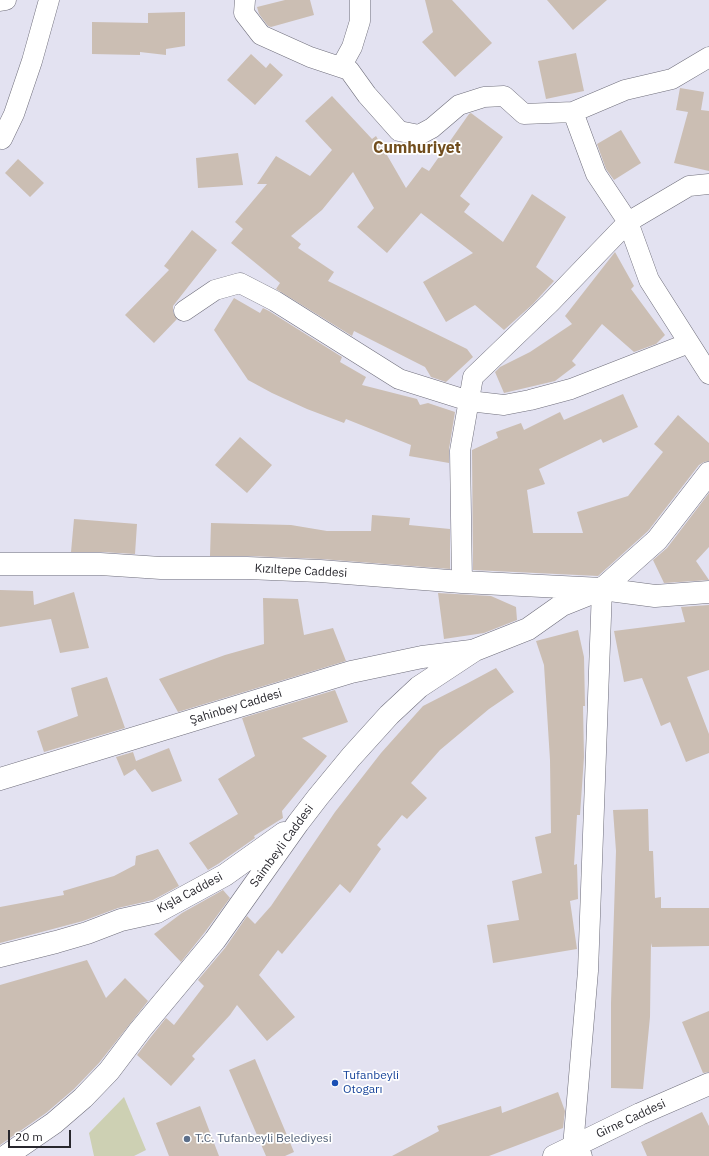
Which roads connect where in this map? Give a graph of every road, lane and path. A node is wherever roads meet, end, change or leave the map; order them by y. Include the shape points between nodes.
1 (6, 0) edge
2 (50, 0) edge
3 (245, 0) edge
4 (360, 0) edge
5 (0, 2) edge
6 (709, 57) edge
7 (341, 67) junction
8 (573, 112) junction
9 (2, 138) dead end
10 (709, 184) edge
11 (628, 222) junction
12 (184, 311) dead end
13 (689, 343) junction
14 (709, 374) edge
15 (469, 401) junction
16 (709, 472) edge
17 (0, 564) edge
18 (462, 582) junction
19 (602, 589) junction
20 (709, 592) edge
21 (475, 650) junction
22 (0, 779) edge
23 (298, 823) junction
24 (0, 956) edge
25 (709, 1084) edge
26 (577, 1151) edge
27 (6, 1156) edge
28 (554, 1156) edge

1 - 5 street
2 - 9 street via 14,114
3 - 7 street via 244,13 261,35 310,57
4 - 7 street via 360,21 352,47
6 - 8 street via 672,79 625,90
7 - 8 street via 349,70 399,131 419,135 432,128 459,105 484,97 504,96 524,114
8 - 11 street via 596,174
10 - 11 street via 689,186
11 - 13 street via 649,280
11 - 15 street via 550,303 473,377
12 - 15 street via 216,290 240,283 274,301 399,379
13 - 14 street
13 - 15 street via 571,390 504,405
15 - 18 street via 460,451
16 - 19 street via 657,540
17 - 18 street, Kızıltepe Caddesi via 247,568 386,575
18 - 19 street, Kızıltepe Caddesi
19 - 20 street, Kızıltepe Caddesi via 655,596
19 - 21 street, Saimbeyli Caddesi via 562,605 528,628
19 - 26 street via 588,971
21 - 22 street, Şahinbey Caddesi via 422,657 351,672
21 - 23 street, Saimbeyli Caddesi via 419,688 389,715
23 - 24 street, Kışla Caddesi via 225,875 157,912 121,920 87,933
23 - 27 street, Saimbeyli Caddesi via 215,940 108,1071 83,1098 54,1123
25 - 26 street, Girne Caddesi via 688,1092
26 - 28 street, Girne Caddesi

